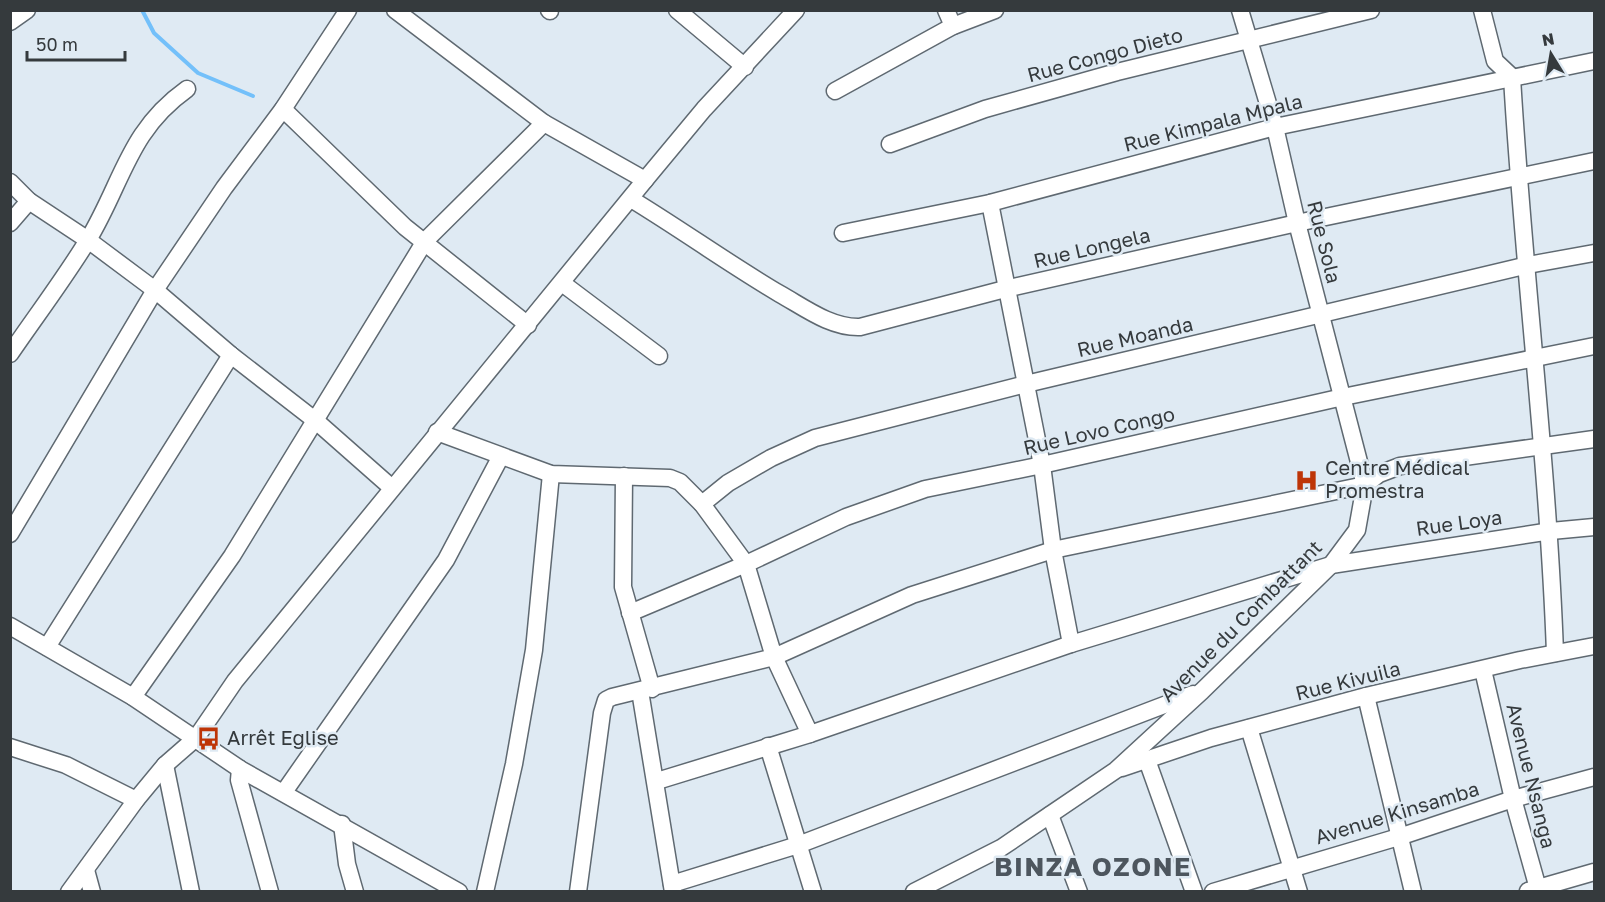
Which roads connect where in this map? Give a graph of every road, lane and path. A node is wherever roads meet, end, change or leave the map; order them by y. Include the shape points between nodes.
1 (27, 10) edge
2 (348, 10) edge
3 (395, 10) edge
4 (677, 10) edge
5 (796, 10) edge
6 (946, 10) edge
7 (995, 10) edge
8 (1240, 10) edge
9 (1371, 10) edge
10 (1482, 10) edge
11 (10, 22) edge
12 (953, 26) junction
13 (1249, 38) junction
14 (1594, 61) edge
15 (745, 67) junction
16 (1512, 77) junction
17 (187, 89) dead end
18 (835, 91) dead end
19 (277, 117) junction
20 (544, 123) junction
21 (1275, 127) junction
22 (890, 144) dead end
23 (1594, 161) edge
24 (1518, 176) junction
25 (645, 180) junction
26 (10, 182) edge
27 (631, 199) junction
28 (29, 201) junction
29 (990, 203) junction
30 (10, 223) edge
31 (1297, 223) junction
32 (843, 233) dead end
33 (88, 240) junction
34 (425, 241) junction
35 (1594, 254) edge
36 (1527, 265) junction
37 (562, 283) junction
38 (1005, 289) junction
39 (155, 290) junction
40 (1321, 315) junction
41 (528, 325) junction
42 (1594, 346) edge
43 (10, 354) edge
44 (231, 354) junction
45 (658, 356) dead end
46 (1536, 357) junction
47 (1026, 384) junction
48 (1343, 396) junction
49 (316, 421) junction
50 (437, 432) junction
51 (1594, 439) edge
52 (1544, 447) junction
53 (501, 456) junction
54 (1042, 465) junction
55 (552, 474) junction
56 (624, 476) junction
57 (1365, 485) junction
58 (392, 488) junction
59 (702, 504) junction
60 (1594, 527) edge
61 (1551, 531) junction
62 (10, 534) edge
63 (1053, 549) junction
64 (746, 564) junction
65 (1331, 565) junction
66 (630, 613) junction
67 (10, 626) edge
68 (1071, 644) junction
69 (1594, 646) edge
70 (47, 647) junction
71 (1555, 653) junction
72 (774, 657) junction
73 (1483, 670) junction
74 (646, 690) junction
75 (1202, 691) junction
76 (1366, 696) junction
77 (133, 697) junction
78 (1249, 728) junction
79 (810, 734) junction
80 (196, 738) junction
81 (768, 746) junction
82 (10, 747) edge
83 (1147, 760) junction
84 (165, 765) junction
85 (240, 769) junction
86 (1116, 770) junction
87 (1594, 777) edge
88 (657, 781) junction
89 (284, 792) junction
90 (1513, 799) junction
91 (136, 800) junction
92 (1050, 815) junction
93 (342, 824) junction
94 (1402, 836) junction
95 (798, 845) junction
96 (1292, 867) junction
97 (86, 870) junction
98 (1594, 872) edge
99 (673, 888) edge
100 (451, 889) edge
101 (1535, 890) edge
102 (69, 891) edge
103 (92, 891) edge
104 (191, 891) edge
105 (270, 891) edge
106 (355, 891) edge
107 (485, 891) edge
108 (578, 891) edge
109 (813, 891) edge
110 (914, 891) edge
111 (1079, 891) edge
112 (1194, 891) edge
113 (1213, 891) edge
114 (1299, 891) edge
115 (1413, 891) edge

1 - 11 street
2 - 19 street
3 - 20 street
4 - 15 street
5 - 15 street
6 - 12 street
7 - 12 street
8 - 13 street, Rue Sola
9 - 13 street, Rue Congo Dieto
10 - 16 street via 1495,61
12 - 18 street
13 - 21 street, Rue Sola
13 - 22 street, Rue Congo Dieto via 985,109
14 - 16 street, Rue Kimpala Mpala
15 - 25 street
16 - 21 street, Rue Kimpala Mpala
16 - 24 street
17 - 33 street via 150,121
19 - 34 street
19 - 39 street
20 - 25 street
20 - 34 street
21 - 29 street, Rue Kimpala Mpala
21 - 31 street, Rue Sola
23 - 24 street, Rue Longela
24 - 31 street, Rue Longela
24 - 36 street
25 - 27 street
26 - 28 street
27 - 37 street
27 - 38 street, Rue Longela via 719,258 821,317 846,327 875,326
28 - 30 street
28 - 33 street
29 - 32 street, Rue Kimpala Mpala
29 - 38 street
31 - 38 street, Rue Longela
31 - 40 street, Rue Sola
33 - 39 street
33 - 43 street
34 - 41 street
34 - 49 street
35 - 36 street, Rue Moanda
36 - 40 street, Rue Moanda
36 - 46 street
37 - 41 street
37 - 45 street
38 - 47 street
39 - 44 street
39 - 62 street
40 - 47 street, Rue Moanda
40 - 48 street, Rue Sola
41 - 50 street
42 - 46 street, Rue Lovo Congo
44 - 49 street
44 - 70 street
46 - 48 street, Rue Lovo Congo
46 - 52 street
47 - 54 street
47 - 59 street, Rue Moanda via 815,438 737,478
48 - 54 street, Rue Lovo Congo
48 - 57 street, Rue Sola
49 - 58 street
49 - 77 street via 232,556
50 - 53 street
50 - 58 street
51 - 52 street
52 - 57 street via 1400,466 1378,474
52 - 61 street
53 - 55 street
53 - 89 street via 446,560
54 - 63 street
54 - 64 street, Rue Lovo Congo via 925,489 846,517
55 - 56 street
55 - 107 street via 534,650 514,765
56 - 59 street via 670,478 680,482
56 - 66 street via 622,575
57 - 63 street
57 - 65 street, Avenue du Combattant via 1357,530
58 - 80 street via 235,681
59 - 64 street
60 - 61 street, Rue Loya
61 - 65 street, Rue Loya
61 - 71 street
63 - 68 street
63 - 72 street via 912,596
64 - 66 street, Rue Lovo Congo
64 - 72 street
65 - 68 street, Rue Loya
65 - 75 street, Avenue du Combattant
66 - 74 street
67 - 70 street
68 - 79 street, Rue Loya
69 - 71 street, Rue Kivuila
70 - 77 street
71 - 73 street, Rue Kivuila
72 - 74 street
72 - 79 street
73 - 76 street, Rue Kivuila
73 - 90 street, Avenue Nsanga
74 - 88 street
74 - 108 street via 612,697 603,706
75 - 86 street, Avenue du Combattant
75 - 95 street
76 - 78 street, Rue Kivuila
76 - 94 street
77 - 80 street
78 - 83 street, Rue Kivuila
78 - 96 street
79 - 81 street, Rue Loya
80 - 84 street
80 - 85 street
81 - 88 street, Rue Loya
81 - 95 street
82 - 91 street via 66,765
83 - 86 street, Rue Kivuila
83 - 112 street
84 - 91 street
84 - 104 street
85 - 89 street
85 - 105 street
86 - 92 street, Avenue du Combattant
87 - 90 street, Avenue Kinsamba
88 - 99 street
89 - 93 street
90 - 94 street, Avenue Kinsamba
90 - 101 street, Avenue Nsanga
91 - 97 street
92 - 110 street, Avenue du Combattant via 1000,848
92 - 111 street
93 - 100 street
93 - 106 street
94 - 96 street, Avenue Kinsamba
94 - 115 street
95 - 99 street
95 - 109 street
96 - 113 street, Avenue Kinsamba
96 - 114 street
97 - 102 street
97 - 103 street
98 - 101 street

